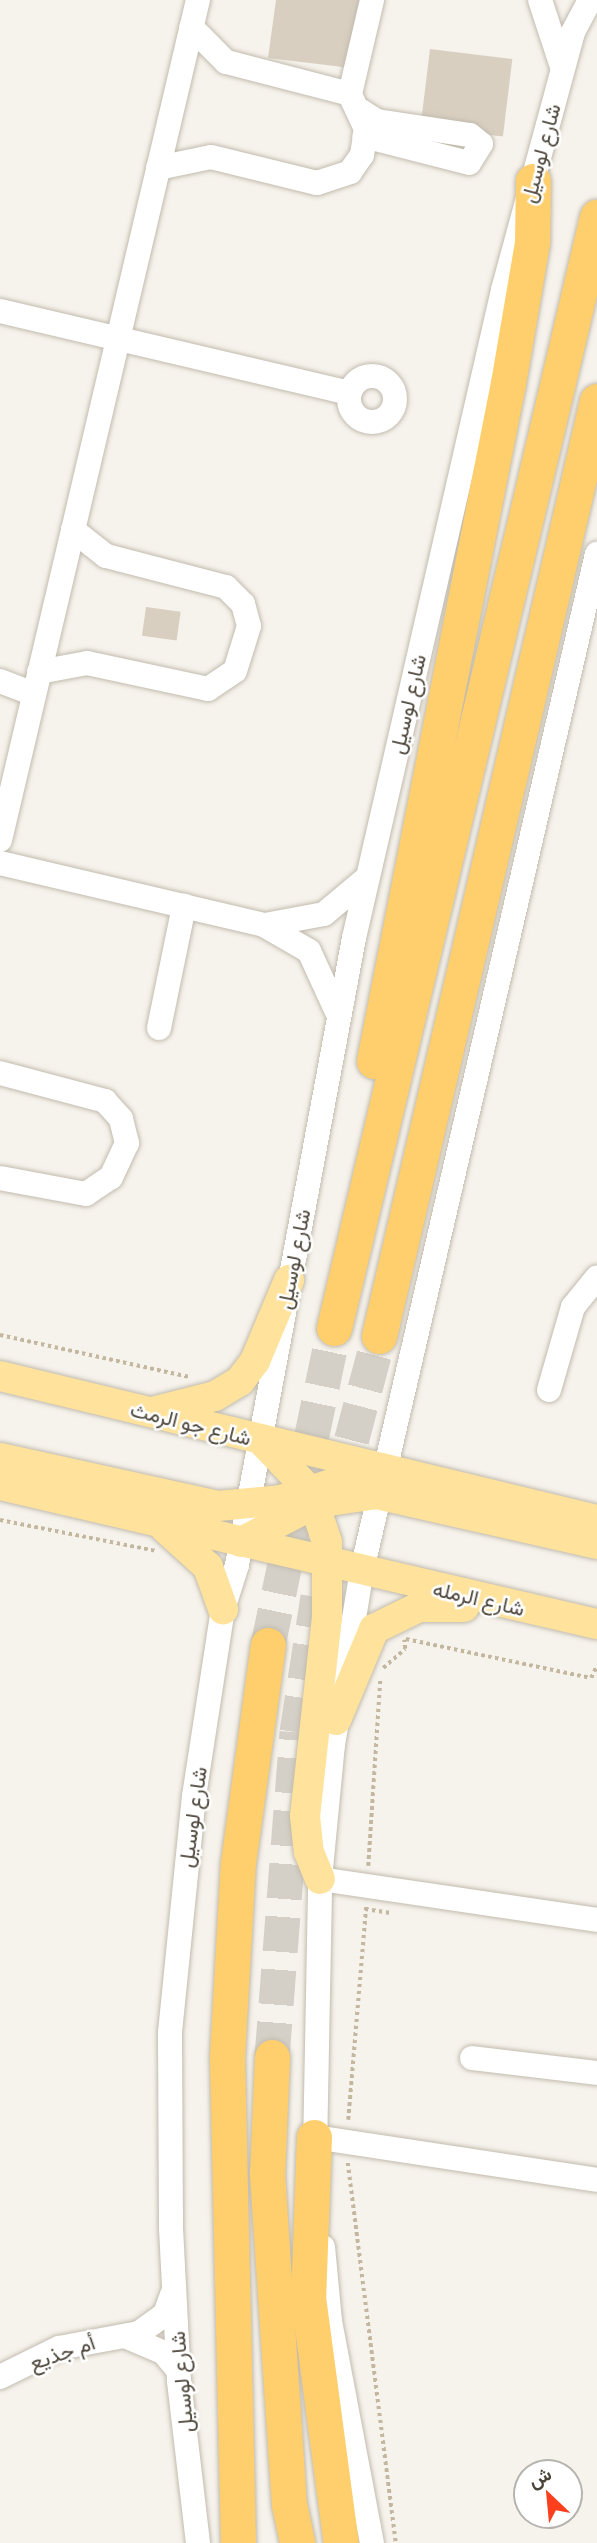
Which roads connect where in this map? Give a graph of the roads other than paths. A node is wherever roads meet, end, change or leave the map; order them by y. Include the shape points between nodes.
1 (198, 0) edge
2 (372, 0) edge
3 (540, 0) edge
4 (590, 0) edge
5 (191, 27) junction
6 (563, 71) junction
7 (356, 102) junction
8 (364, 136) junction
9 (158, 168) junction
10 (533, 181) junction
11 (597, 217) edge
12 (0, 311) edge
13 (118, 338) junction
14 (350, 393) dead end
15 (597, 401) edge
16 (73, 530) junction
17 (597, 554) edge
18 (0, 681) edge
19 (37, 683) junction
20 (0, 840) edge
21 (0, 863) edge
22 (367, 878) junction
23 (184, 906) junction
24 (264, 925) junction
25 (337, 1014) junction
26 (159, 1028) dead end
27 (0, 1073) edge
28 (371, 1168) junction
29 (0, 1178) edge
30 (597, 1277) edge
31 (289, 1280) junction
32 (334, 1328) tunnel mouth
33 (379, 1336) tunnel mouth
34 (0, 1376) edge
35 (550, 1390) dead end
36 (149, 1412) junction
37 (259, 1439) junction
38 (0, 1458) edge
39 (380, 1481) junction
40 (0, 1485) edge
41 (313, 1497) junction
42 (248, 1504) junction
43 (597, 1520) edge
44 (153, 1521) junction
45 (241, 1542) junction
46 (597, 1544) edge
47 (328, 1562) junction
48 (362, 1570) junction
49 (493, 1602) junction
50 (223, 1609) junction
51 (597, 1624) edge
52 (268, 1645) tunnel mouth
53 (336, 1720) junction
54 (320, 1879) junction
55 (597, 1920) edge
56 (272, 2057) tunnel mouth
57 (472, 2058) dead end
58 (597, 2073) edge
59 (330, 2140) junction
60 (597, 2180) edge
61 (228, 2271) junction
62 (173, 2283) junction
63 (127, 2337) junction
64 (178, 2370) junction
65 (0, 2377) edge
66 (198, 2543) edge
67 (220, 2543) edge
68 (238, 2543) edge
69 (297, 2543) edge
70 (341, 2543) edge
71 (372, 2543) edge

1 - 5 street
2 - 7 street
3 - 6 street
4 - 6 street, شارع لوسيل
5 - 7 street via 226,62
5 - 9 street
6 - 10 street, شارع لوسيل
7 - 8 street
7 - 8 street via 377,121 470,135 481,144 469,163
8 - 9 street via 362,155 335,181 317,183 211,157
9 - 13 street
10 - 22 street, شارع لوسيل
10 - 28 highway via 532,242 508,383 382,1013 369,1096
11 - 28 highway
12 - 13 street
13 - 14 street
13 - 16 street
15 - 33 highway
16 - 19 street
16 - 19 street via 106,556 226,587 243,604 249,626 235,671 208,689 87,663
17 - 39 street
18 - 19 street
19 - 20 street
21 - 23 street
22 - 24 street via 324,914
22 - 25 street, شارع لوسيل
23 - 24 street
23 - 26 street
24 - 25 street via 309,951
25 - 31 street, شارع لوسيل
27 - 29 street via 104,1101 121,1119 127,1143 111,1177 86,1194
28 - 32 highway
30 - 35 street via 573,1307
31 - 36 main road via 255,1362 240,1381 215,1396
31 - 37 street, شارع لوسيل
34 - 36 main road, شارع جو الرمث
36 - 37 main road, شارع جو الرمث
37 - 39 main road, شارع جو الرمث
37 - 41 main road
37 - 42 street, شارع لوسيل
38 - 42 main road via 191,1502
39 - 41 main road
39 - 43 main road
39 - 46 main road
39 - 48 street
40 - 44 main road
41 - 42 main road
41 - 45 main road
41 - 47 main road
42 - 45 street, شارع لوسيل
44 - 45 main road
44 - 50 main road via 208,1567
45 - 47 main road
45 - 50 street, شارع لوسيل
47 - 48 main road
47 - 54 main road via 305,1816 309,1852
48 - 49 main road, شارع الرمله
48 - 53 street
49 - 51 main road, شارع الرمله
49 - 53 main road via 367,1637
50 - 62 street, شارع لوسيل via 182,1893 170,2032
52 - 61 highway via 238,1863 227,2057
53 - 54 street
54 - 55 street
54 - 59 street
56 - 69 highway via 267,2174 289,2504
57 - 58 street
59 - 60 street
59 - 70 highway via 307,2297
59 - 71 street via 330,2321
61 - 67 highway via 214,2402
61 - 68 highway
62 - 63 street, أم جذيع via 165,2314
62 - 64 street, شارع لوسيل
63 - 64 street via 163,2352
63 - 65 street, أم جذيع via 60,2348
64 - 66 street, شارع لوسيل

